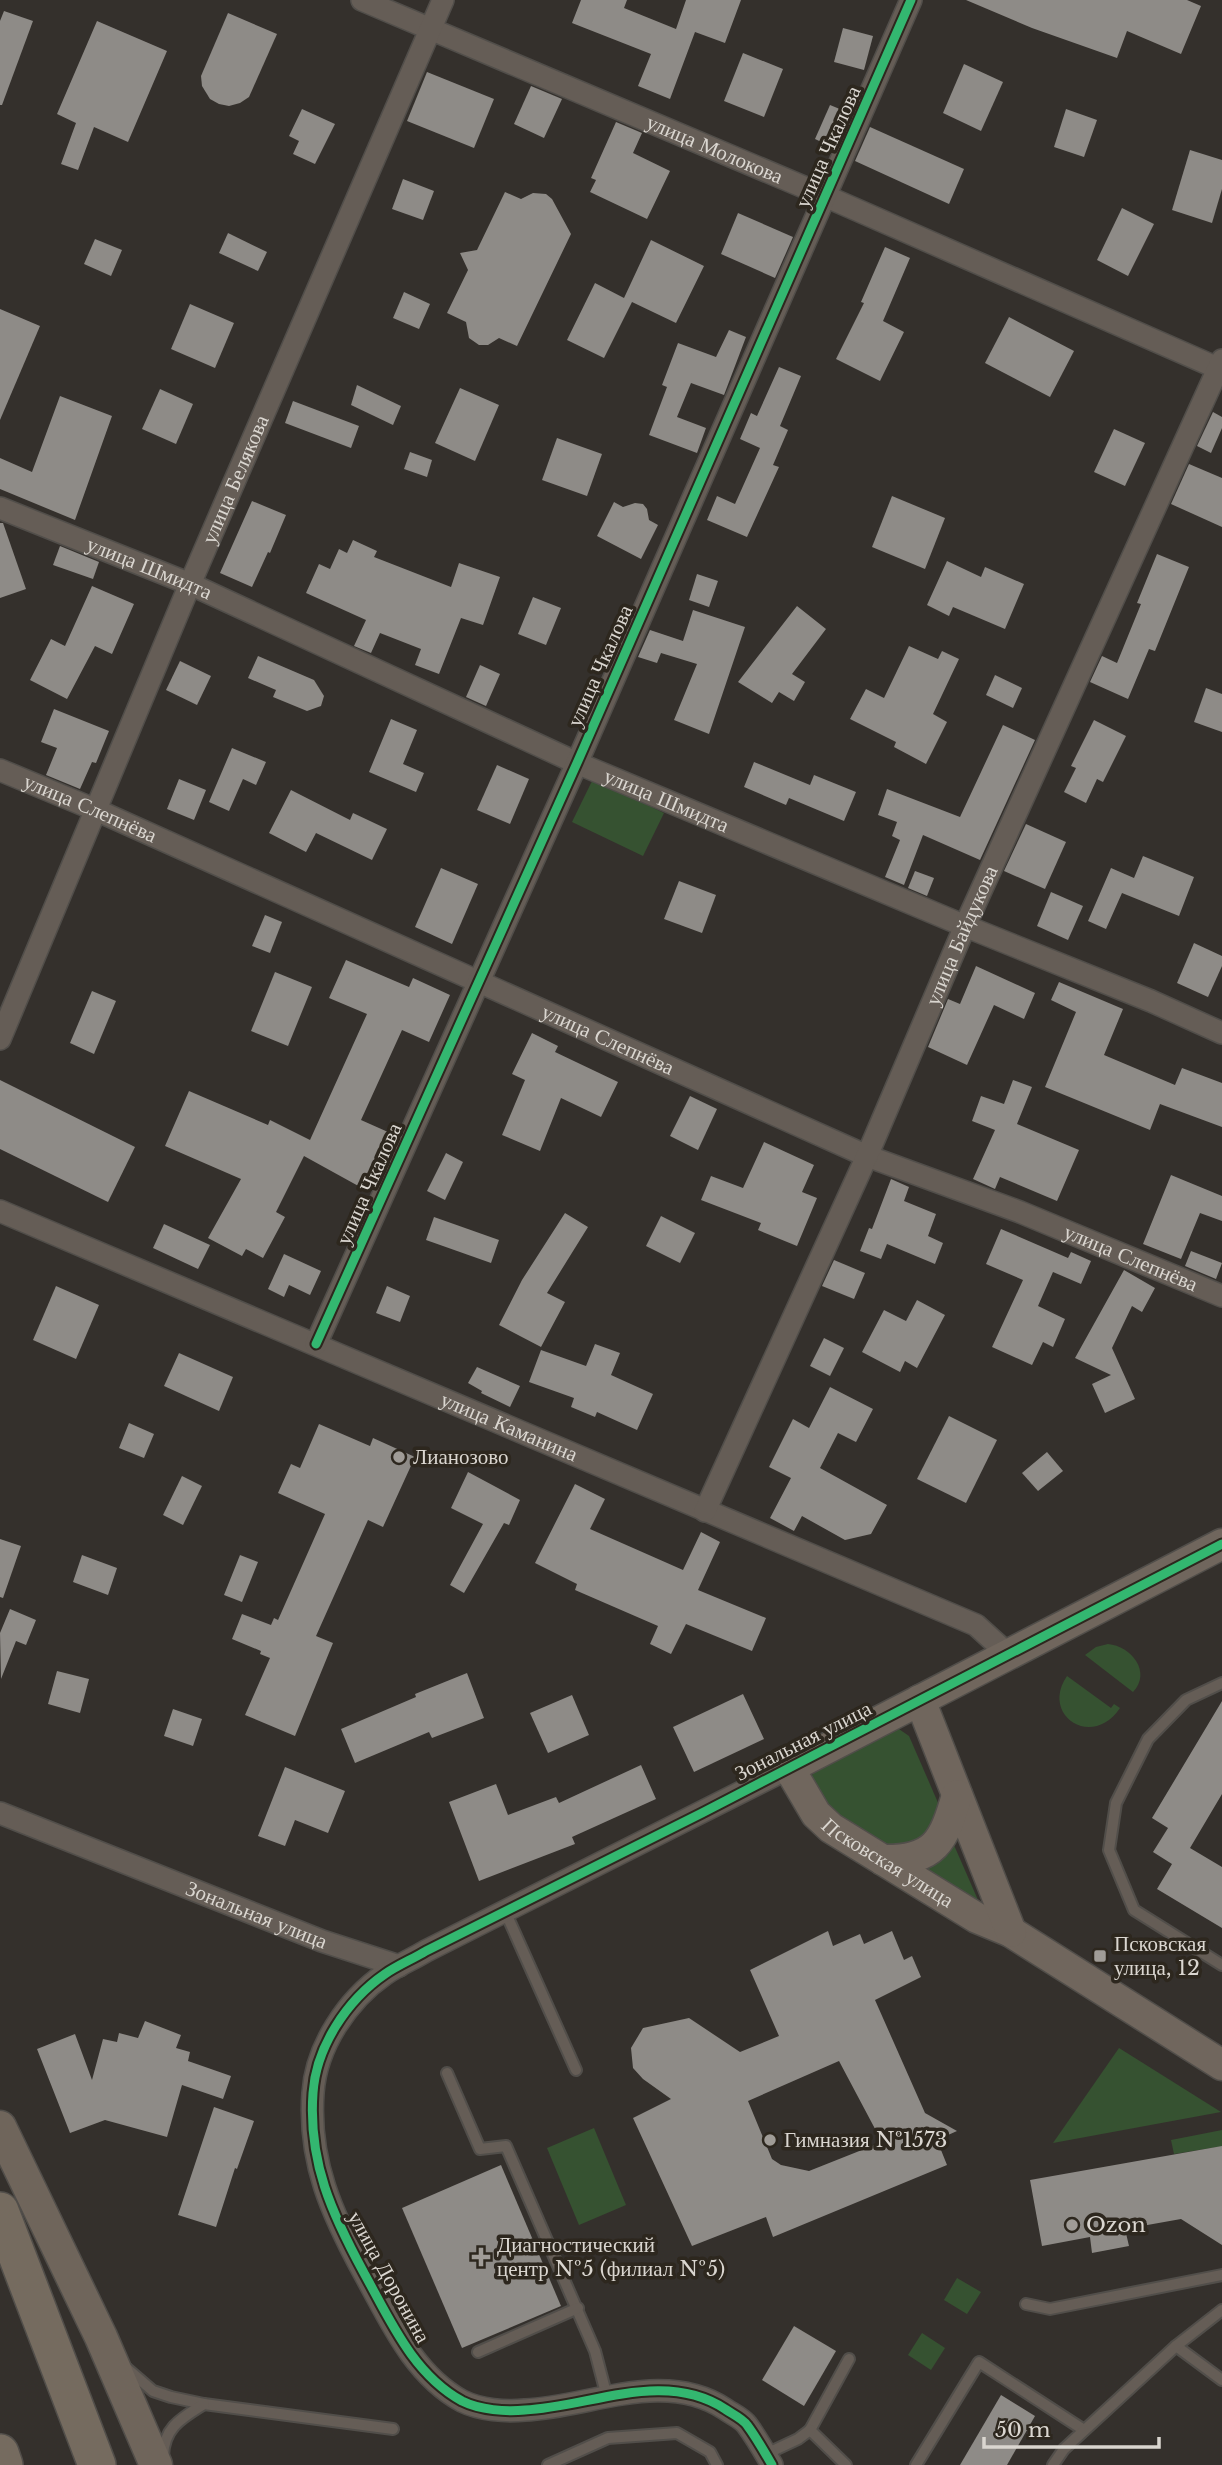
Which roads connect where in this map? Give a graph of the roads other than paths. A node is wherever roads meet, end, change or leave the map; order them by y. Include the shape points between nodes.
1 (362, 0) edge
2 (443, 0) edge
3 (911, 0) edge
4 (431, 28) junction
5 (825, 196) junction
6 (1221, 366) edge
7 (0, 508) edge
8 (190, 584) junction
9 (577, 763) junction
10 (0, 770) edge
11 (96, 810) junction
12 (965, 926) junction
13 (480, 983) junction
14 (1222, 1033) edge
15 (0, 1039) edge
16 (867, 1156) junction
17 (0, 1210) edge
18 (1222, 1296) edge
19 (316, 1344) junction
20 (705, 1511) junction
21 (1222, 1544) edge
22 (1009, 1655) junction
23 (1222, 1683) edge
24 (920, 1700) junction
25 (789, 1768) junction
26 (957, 1795) junction
27 (0, 1813) edge
28 (883, 1860) junction
29 (505, 1911) junction
30 (1011, 1932) junction
31 (1222, 1965) edge
32 (399, 1966) junction
33 (1222, 2066) edge
34 (576, 2070) dead end
35 (447, 2073) dead end
36 (0, 2127) edge
37 (0, 2211) edge
38 (1222, 2276) edge
39 (1026, 2304) dead end
40 (578, 2308) junction
41 (1222, 2311) edge
42 (101, 2337) junction
43 (1176, 2346) junction
44 (478, 2352) dead end
45 (849, 2360) dead end
46 (1222, 2380) edge
47 (607, 2397) junction
48 (204, 2404) junction
49 (393, 2429) dead end
50 (810, 2430) junction
51 (1084, 2430) junction
52 (0, 2453) edge
53 (769, 2459) edge
54 (4, 2465) edge
55 (97, 2465) edge
56 (156, 2465) edge
57 (163, 2465) edge
58 (548, 2465) edge
59 (717, 2465) edge
60 (846, 2465) edge
61 (916, 2465) edge
62 (1053, 2465) edge

1 - 4 street, улица Молокова
2 - 4 street, улица Белякова
3 - 5 street, улица Чкалова
4 - 5 street, улица Молокова
4 - 8 street, улица Белякова
5 - 6 street, улица Молокова
5 - 9 street, улица Чкалова
6 - 12 street, улица Байдукова
7 - 8 street, улица Шмидта
8 - 9 street, улица Шмидта
8 - 11 street, улица Белякова
9 - 12 street, улица Шмидта
9 - 13 street, улица Чкалова
10 - 11 street, улица Слепнёва
11 - 13 street, улица Слепнёва
11 - 15 street, улица Белякова
12 - 14 street, улица Шмидта
12 - 16 street, улица Байдукова
13 - 16 street, улица Слепнёва
13 - 19 street, улица Чкалова
16 - 18 street, улица Слепнёва via 1020,1212
16 - 20 street, улица Байдукова
17 - 19 street, улица Каманина
19 - 20 street, улица Каманина
20 - 22 street, улица Каманина via 976,1625
21 - 22 street, Зональная улица
22 - 24 street, Зональная улица
23 - 31 lane via 1186,1700 1148,1739 1116,1803 1110,1850 1134,1910
24 - 25 street, Зональная улица
24 - 26 street
25 - 28 street, Псковская улица via 816,1814
25 - 29 street, Зональная улица
26 - 28 street via 947,1830 929,1851 908,1860
26 - 30 street
27 - 32 street, Зональная улица via 322,1941
28 - 30 street, Псковская улица via 977,1918
29 - 32 street, Зональная улица
29 - 34 lane
30 - 33 street, Псковская улица
32 - 47 street, улица Доронина via 368,1988 345,2014 327,2043 313,2085 314,2152 340,2229 404,2346 432,2378 464,2402 505,2412
35 - 40 lane via 480,2149 506,2146
36 - 42 main road
37 - 55 highway
38 - 39 lane via 1050,2309
40 - 44 lane
40 - 47 lane
41 - 43 lane
42 - 48 lane via 125,2367 153,2391
42 - 56 main road
43 - 46 lane
43 - 51 lane
45 - 50 lane
47 - 53 street, улица Доронина via 647,2390 681,2392 714,2402 745,2422
48 - 49 lane
48 - 57 lane via 168,2432 163,2440
50 - 53 lane
50 - 60 lane
51 - 61 lane via 979,2362
51 - 62 lane
52 - 54 highway
58 - 59 lane via 608,2438 677,2433 710,2452

